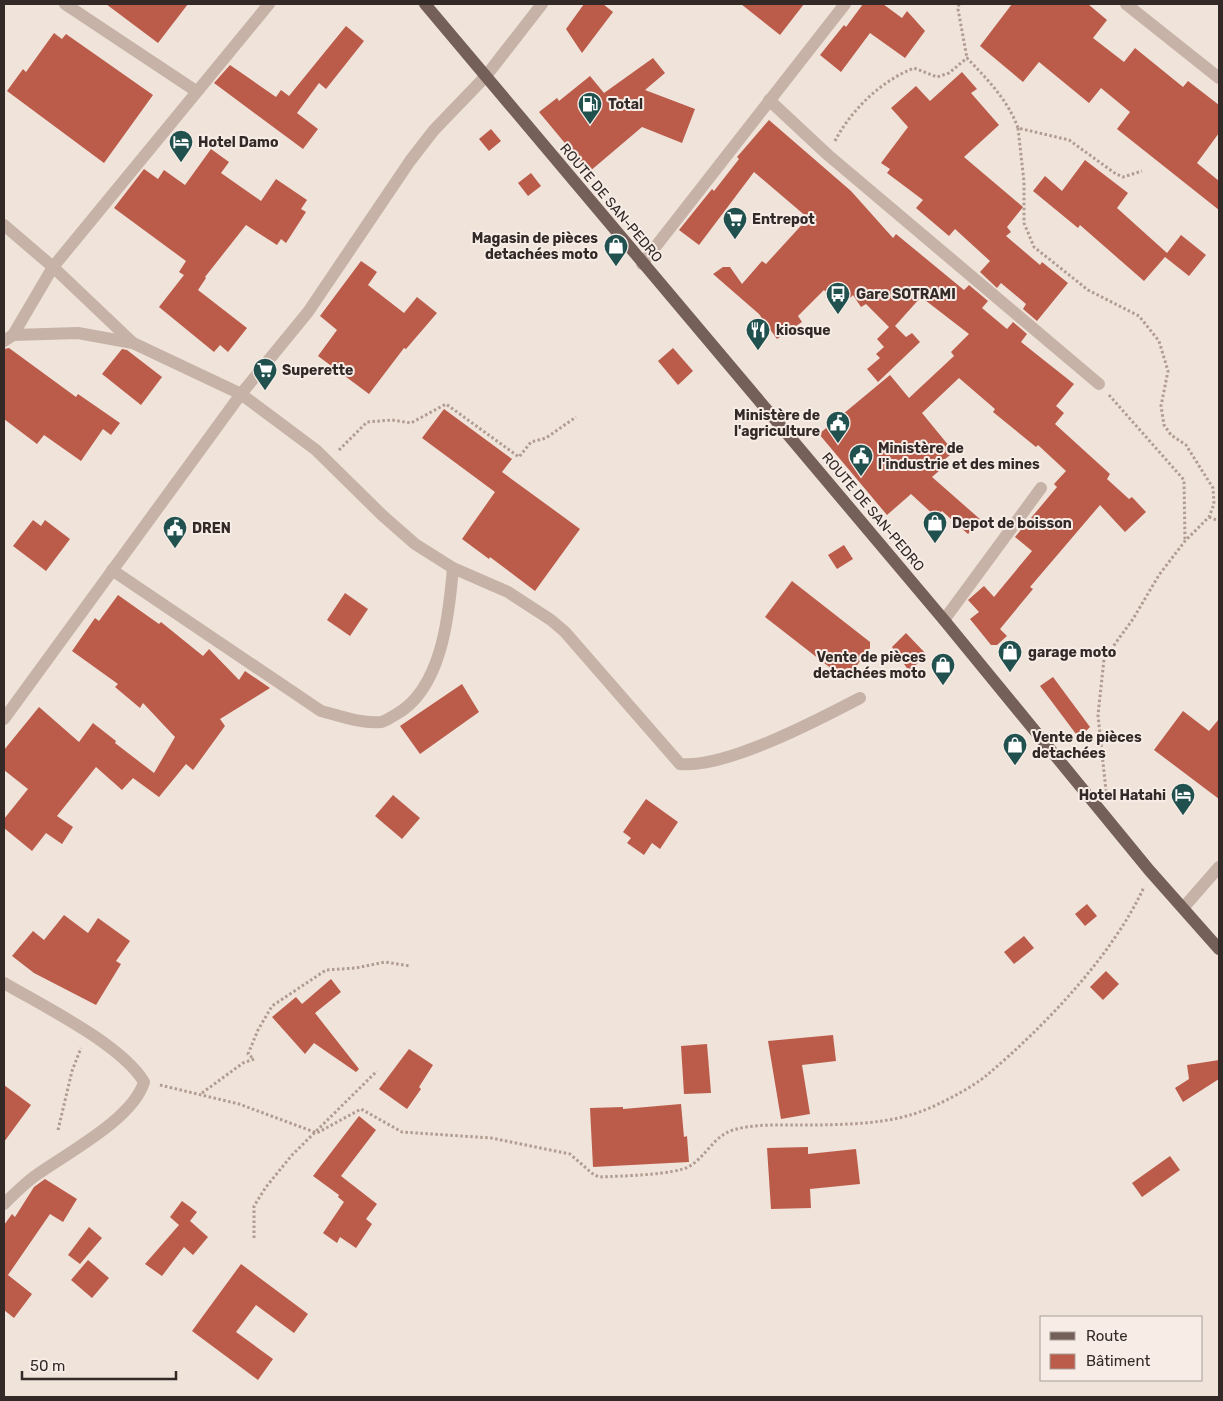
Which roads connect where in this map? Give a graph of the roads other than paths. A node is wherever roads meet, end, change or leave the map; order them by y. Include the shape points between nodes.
1 (65, 4) edge
2 (269, 4) edge
3 (426, 4) edge
4 (542, 4) edge
5 (845, 4) edge
6 (1126, 4) edge
7 (486, 76) junction
8 (1219, 78) edge
9 (196, 91) junction
10 (769, 100) junction
11 (4, 225) edge
12 (642, 264) junction
13 (53, 266) junction
14 (9, 338) edge
15 (133, 343) junction
16 (1099, 384) road end
17 (241, 394) junction
18 (1041, 488) dead end
19 (453, 568) junction
20 (112, 570) junction
21 (944, 620) junction
22 (860, 698) dead end
23 (4, 719) edge
24 (1219, 867) edge
25 (1184, 907) junction
26 (1219, 949) edge
27 (4, 983) edge
28 (4, 1204) edge

1 - 9 street
2 - 9 street
3 - 7 main road, ROUTE DE SAN-PEDRO
4 - 7 street
5 - 10 street
6 - 8 street
7 - 12 main road, ROUTE DE SAN-PEDRO
7 - 17 street via 422,146 308,312
9 - 13 street
10 - 12 street
10 - 16 street via 828,155
11 - 13 street
12 - 21 main road, ROUTE DE SAN-PEDRO
13 - 14 street
13 - 15 street
14 - 15 street via 78,333
15 - 17 street
17 - 19 street via 316,450 415,544
17 - 20 street
18 - 21 street
19 - 20 street via 449,616 426,684 407,708 382,722 321,712
19 - 22 street via 508,592 565,632 680,764 713,763
20 - 23 street
21 - 25 main road, ROUTE DE SAN-PEDRO via 1149,870
24 - 25 street
25 - 26 main road, ROUTE DE SAN-PEDRO
27 - 28 street via 83,1030 135,1066 144,1082 140,1095 97,1134 35,1176

